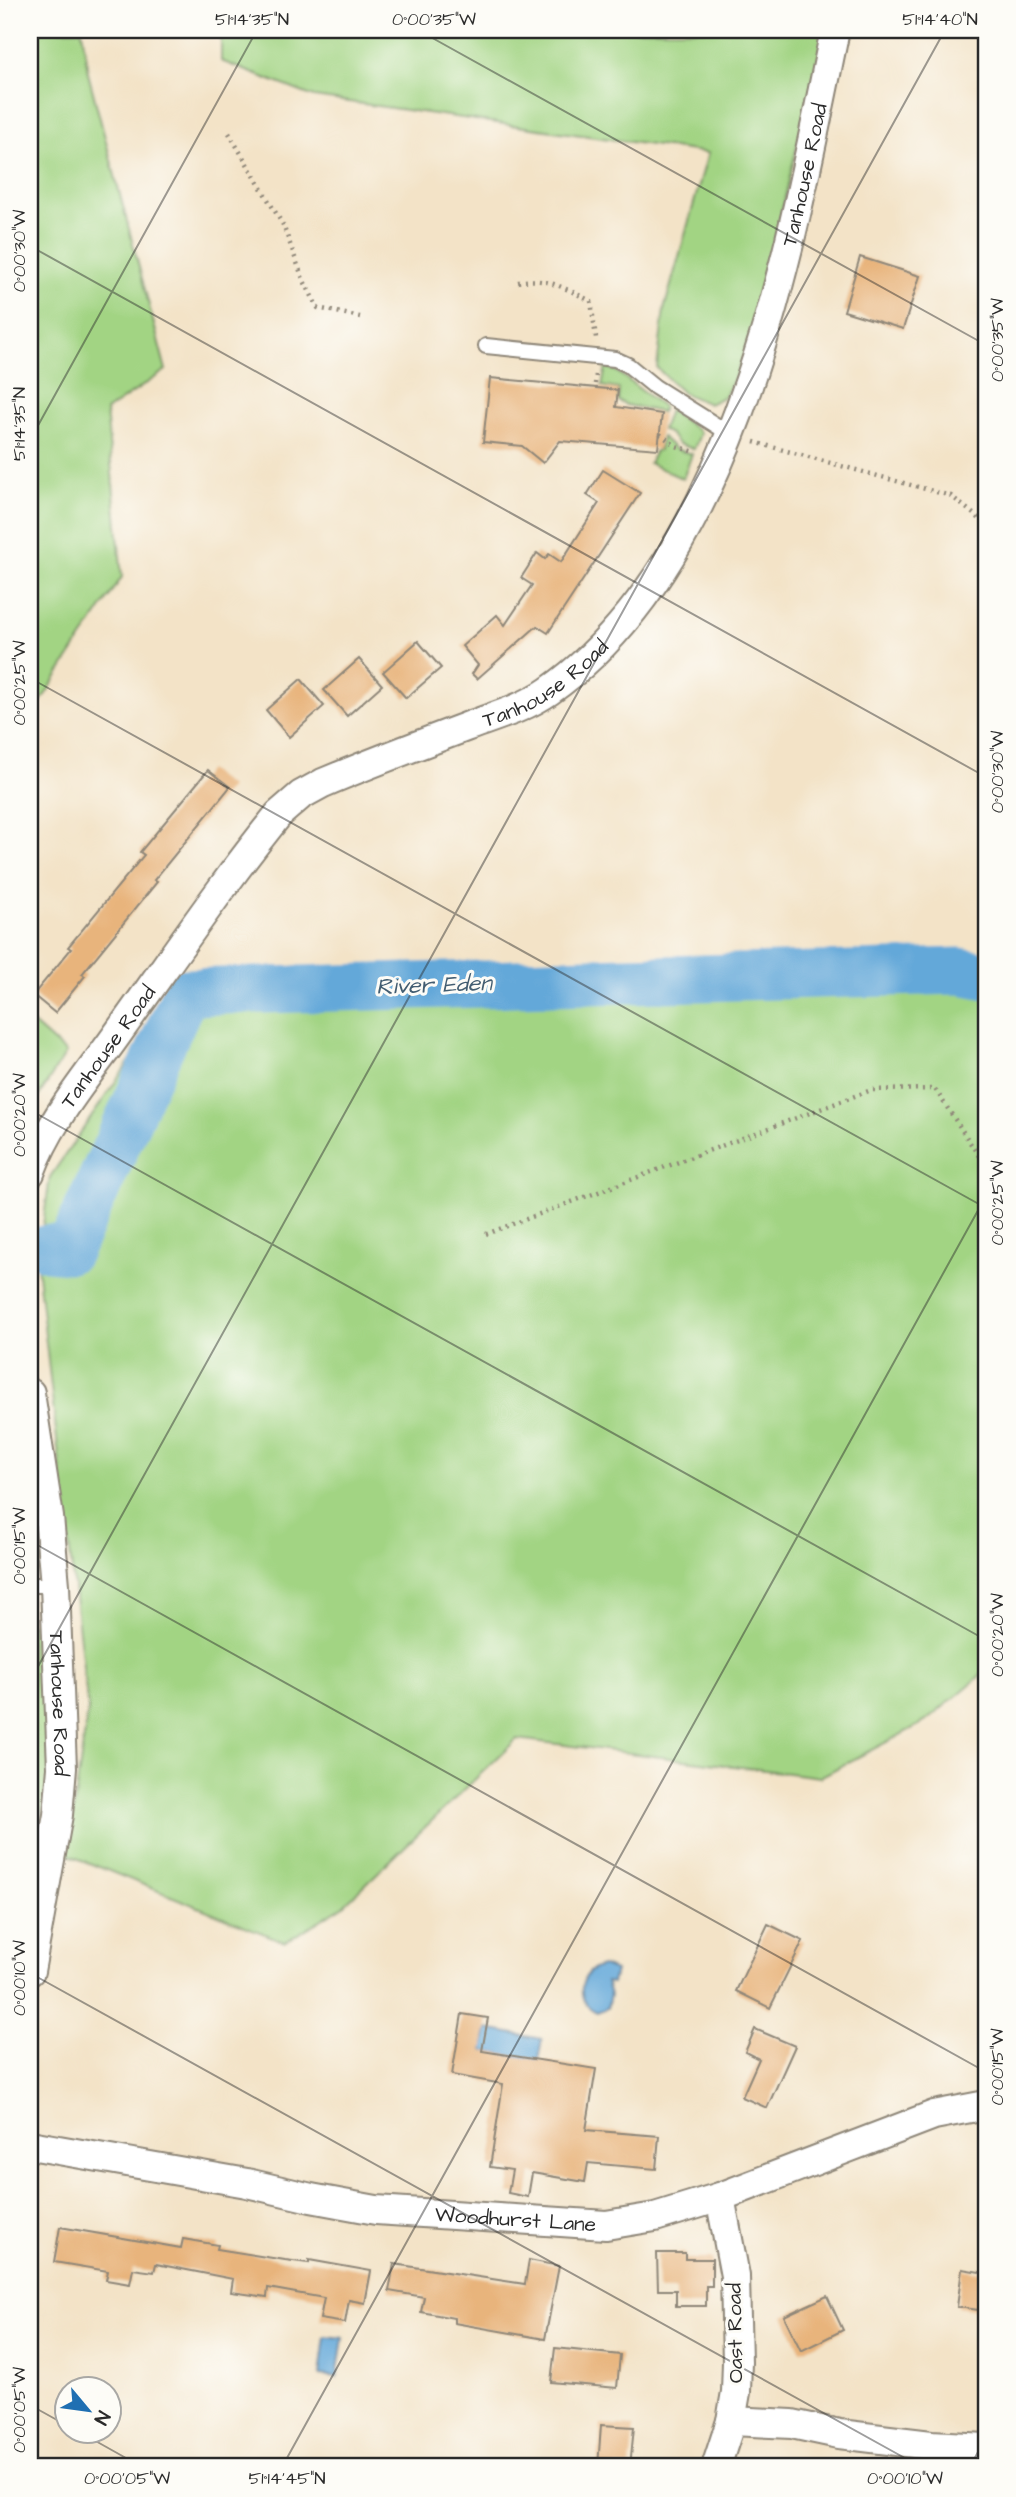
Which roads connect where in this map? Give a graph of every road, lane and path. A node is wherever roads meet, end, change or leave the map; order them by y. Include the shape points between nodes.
1 (835, 30) edge
2 (229, 133) dead end
3 (518, 282) dead end
4 (360, 317) dead end
5 (486, 346) dead end
6 (598, 357) junction
7 (595, 384) dead end
8 (660, 434) dead end
9 (740, 437) junction
10 (699, 454) dead end
11 (986, 524) edge
12 (986, 1167) edge
13 (30, 1173) edge
14 (486, 1234) dead end
15 (30, 1392) edge
16 (42, 1585) edge
17 (30, 1971) edge
18 (986, 2105) edge
19 (30, 2145) edge
20 (720, 2197) junction
21 (731, 2421) junction
22 (986, 2448) edge
23 (716, 2467) edge

1 - 9 street, Tanhouse Road
2 - 4 path via 283,225 317,308
3 - 6 path via 552,282 591,301
5 - 6 lane
6 - 7 path
6 - 9 lane via 628,365 655,387
8 - 10 path
9 - 11 path via 951,496
9 - 13 street, Tanhouse Road via 671,553 614,633 585,663 546,693 323,783 279,814 54,1124
12 - 14 path via 934,1089 871,1090
15 - 16 street, Tanhouse Road via 48,1517
16 - 17 street, Tanhouse Road via 62,1768
18 - 20 street, Woodhurst Lane via 934,2115
19 - 20 street, Woodhurst Lane via 376,2210 606,2225 654,2217
20 - 21 street, Oast Road via 736,2306 736,2392
21 - 22 street via 793,2424 839,2434
21 - 23 street, Oast Road

